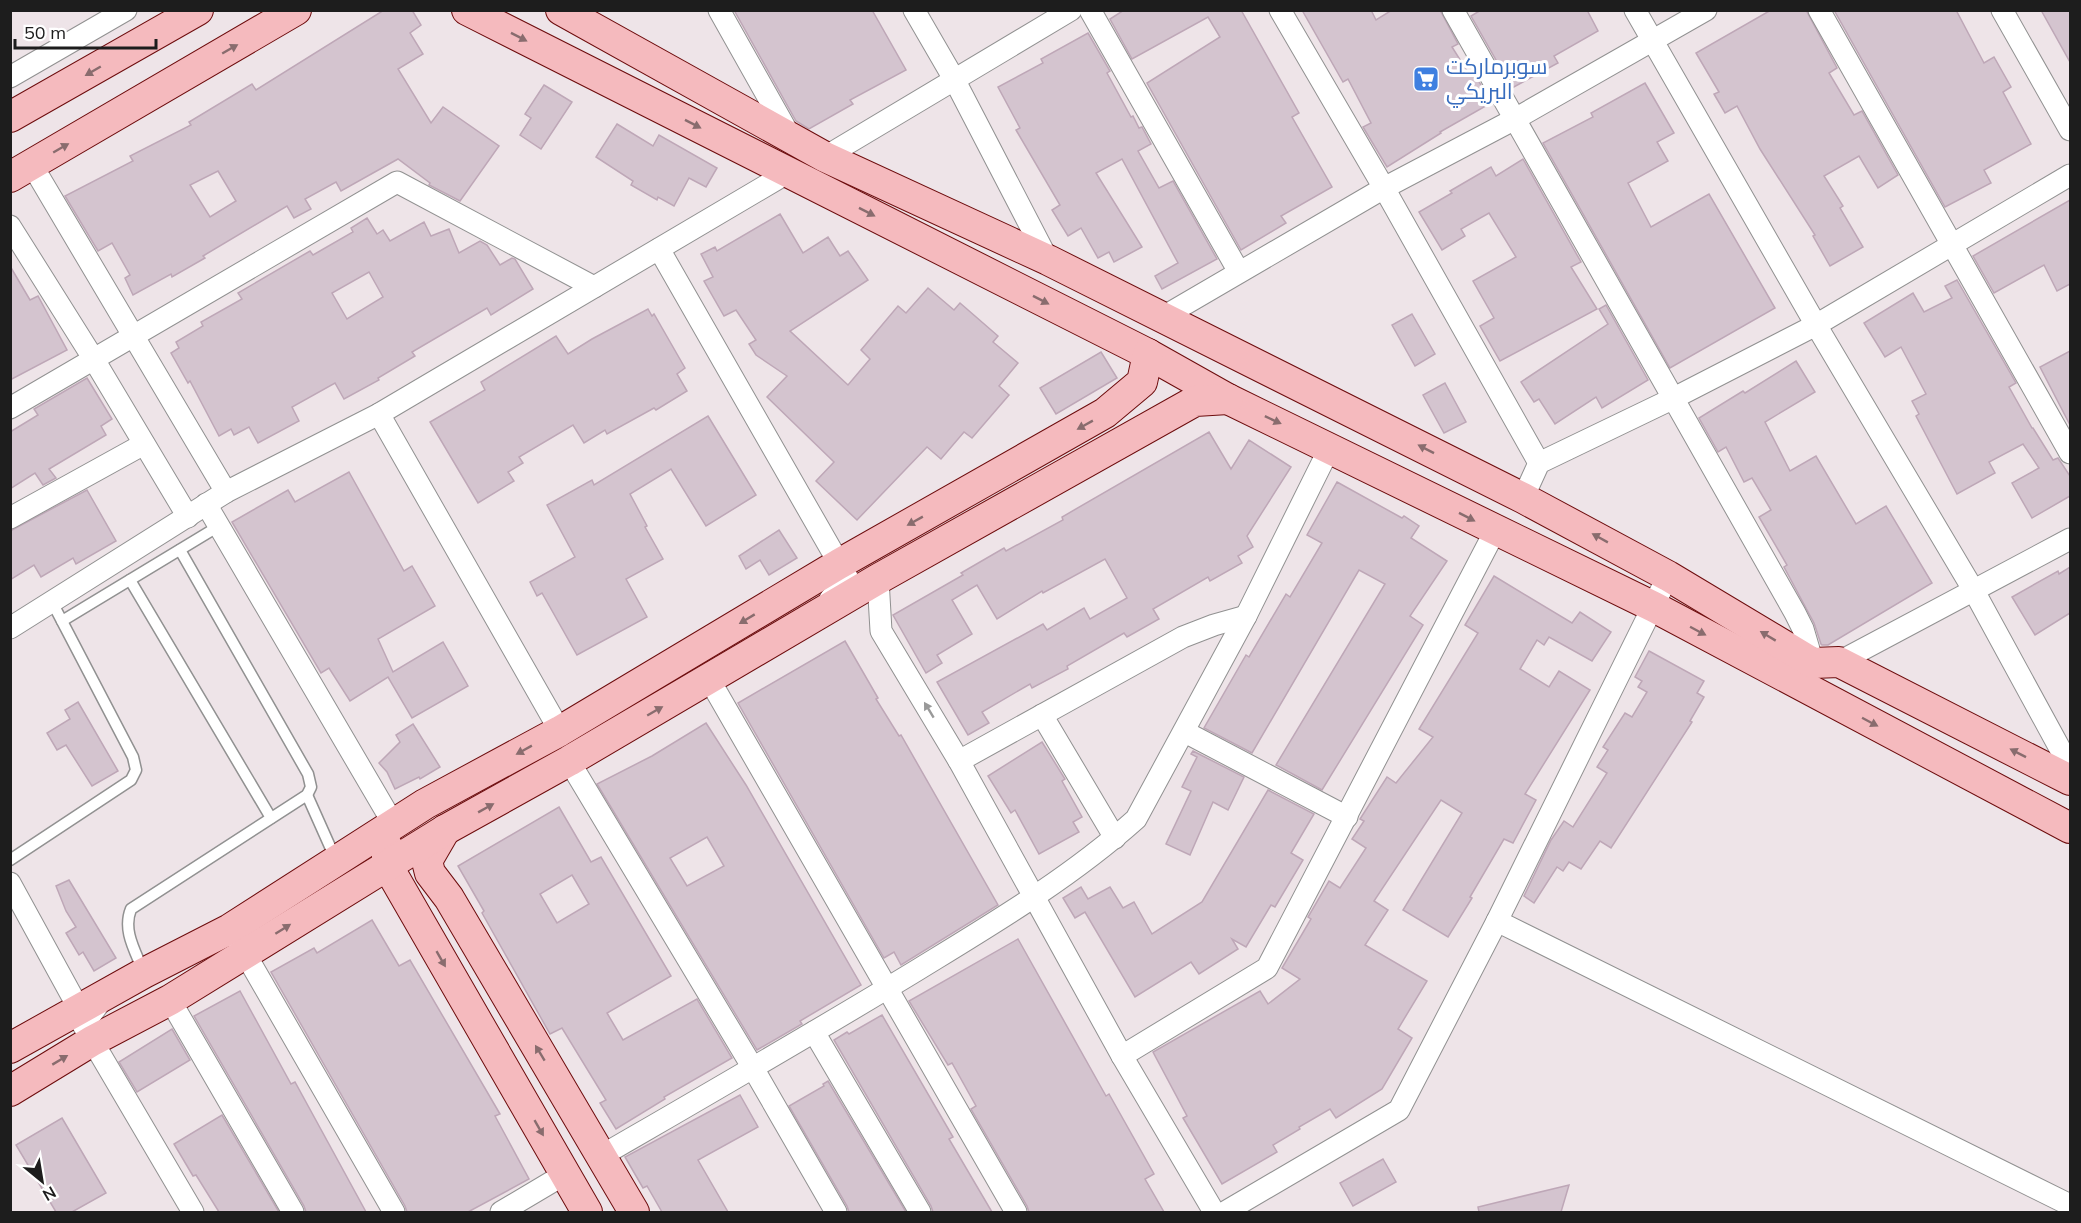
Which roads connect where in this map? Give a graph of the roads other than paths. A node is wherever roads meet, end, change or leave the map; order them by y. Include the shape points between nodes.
1 (126, 10) edge
2 (198, 10) edge
3 (296, 10) edge
4 (467, 10) edge
5 (561, 10) edge
6 (719, 10) edge
7 (914, 10) edge
8 (1071, 10) edge
9 (1090, 10) edge
10 (1280, 10) edge
11 (1453, 10) edge
12 (1635, 10) edge
13 (1706, 10) edge
14 (1819, 10) edge
15 (2002, 10) edge
16 (1652, 42) junction
17 (10, 77) edge
18 (954, 79) junction
19 (10, 117) edge
20 (1515, 119) junction
21 (2070, 130) edge
22 (791, 139) junction
23 (825, 157) junction
24 (21, 171) edge
25 (789, 172) junction
26 (2070, 175) edge
27 (1384, 188) junction
28 (10, 226) edge
29 (1952, 246) junction
30 (659, 249) junction
31 (1048, 261) junction
32 (1239, 272) junction
33 (594, 287) junction
34 (1163, 317) junction
35 (1816, 325) junction
36 (134, 336) junction
37 (1148, 354) junction
38 (93, 358) junction
39 (1122, 398) junction
40 (1228, 399) junction
41 (1672, 399) junction
42 (10, 408) edge
43 (379, 414) junction
44 (1151, 427) junction
45 (144, 444) junction
46 (1330, 447) junction
47 (2070, 453) edge
48 (1539, 463) junction
49 (226, 492) junction
50 (1523, 498) junction
51 (206, 504) junction
52 (188, 517) junction
53 (10, 518) edge
54 (219, 526) junction
55 (1495, 531) junction
56 (2070, 539) edge
57 (180, 550) junction
58 (839, 564) junction
59 (1668, 576) junction
60 (878, 579) junction
61 (129, 580) junction
62 (1974, 591) junction
63 (52, 602) junction
64 (1654, 607) junction
65 (1246, 616) junction
66 (812, 618) junction
67 (62, 621) junction
68 (10, 628) edge
69 (1826, 662) junction
70 (709, 679) junction
71 (1042, 715) junction
72 (560, 731) junction
73 (1185, 732) junction
74 (569, 761) junction
75 (958, 761) junction
76 (2070, 767) edge
77 (2070, 780) edge
78 (306, 795) junction
79 (425, 804) junction
80 (1347, 816) junction
81 (271, 818) junction
82 (394, 825) junction
83 (2070, 828) edge
84 (445, 830) junction
85 (1115, 838) junction
86 (10, 860) edge
87 (336, 862) junction
88 (387, 865) junction
89 (10, 883) edge
90 (449, 898) junction
91 (1034, 898) junction
92 (417, 918) junction
93 (1497, 921) junction
94 (237, 941) junction
95 (144, 973) junction
96 (887, 988) junction
97 (105, 996) junction
98 (170, 1000) junction
99 (79, 1009) junction
100 (814, 1032) junction
101 (92, 1041) junction
102 (10, 1048) edge
103 (1122, 1056) junction
104 (753, 1068) junction
105 (10, 1091) edge
106 (601, 1156) junction
107 (565, 1174) junction
108 (2070, 1205) edge
109 (194, 1212) edge
110 (293, 1212) edge
111 (394, 1212) edge
112 (501, 1212) edge
113 (587, 1212) edge
114 (616, 1212) edge
115 (634, 1212) edge
116 (836, 1212) edge
117 (920, 1212) edge
118 (1016, 1212) edge
119 (1214, 1212) edge
120 (1225, 1212) edge

1 - 17 street
2 -> 19 street
24 -> 3 street
4 -> 25 street
5 - 22 street
6 - 22 street
7 - 18 street
8 - 18 street
9 - 32 street
10 - 27 street
11 - 20 street
12 - 16 street
13 - 16 street
14 - 29 street
15 - 21 street
16 - 20 street
16 - 35 street
18 - 23 street
18 - 31 street
20 - 27 street
20 - 41 street
22 - 23 street
23 - 31 street
24 - 36 street
25 - 30 street
25 -> 37 street
26 - 29 street
27 - 32 street
27 - 48 street
28 - 38 street
29 - 35 street
29 - 47 street
30 - 33 street
30 - 58 street
31 - 34 street
32 - 34 street
33 - 36 street via 397,182
33 - 43 street
50 -> 34 street
35 - 41 street
35 - 62 street
36 - 38 street
36 - 49 street
37 - 39 street via 1142,382
37 - 40 street
38 - 42 street
38 - 45 street
39 - 44 street via 1146,401 1151,409
39 -> 58 street via 1105,413
40 - 44 street via 1195,401
40 -> 46 street
41 - 48 street
41 - 69 street via 1803,629
43 - 49 street
43 - 72 street
44 - 60 street
45 - 52 street
45 - 53 street
46 -> 55 street
46 - 65 street
48 - 50 street
49 - 51 street
59 -> 50 street
51 - 52 street
51 - 54 street
52 - 63 street
54 - 57 lane
54 - 82 street
55 - 64 street
55 - 80 street
56 - 62 street
57 - 61 lane
57 - 78 lane via 308,774 311,787
58 - 66 street via 848,579
58 -> 72 street
59 - 64 street
69 -> 59 street
60 - 66 street
75 -> 60 street via 881,630
61 - 67 lane
61 - 81 lane
62 - 69 street
62 - 76 street
63 - 67 lane
63 - 68 street
64 -> 83 street
64 - 93 street
65 - 71 street via 1183,637
65 - 73 street
66 - 70 street
67 - 86 lane via 134,757 136,770 131,780
77 -> 69 street
74 -> 70 street
70 - 96 street
71 - 75 street
71 - 85 street
72 -> 79 street
73 - 80 street
73 - 85 street via 1136,819
84 -> 74 street
74 - 104 street
75 - 91 street
78 - 81 lane
78 - 87 lane
79 - 82 street
79 - 88 street via 385,848
80 - 103 street via 1267,968
81 - 95 lane via 131,909 126,920 128,933
82 - 87 street
84 - 88 street
84 - 90 street via 428,861 429,873
85 - 91 street
87 - 94 street
88 - 92 street
94 -> 88 street
89 - 99 street
90 - 92 street via 436,897 423,904
106 -> 90 street
91 - 96 street
91 - 103 street
92 -> 107 street
93 - 108 street
93 - 120 street via 1399,1110
94 - 95 street
94 - 98 street
94 - 111 street
95 - 97 street
96 - 100 street
96 - 118 street
97 - 99 street
97 - 101 street via 83,1025
98 - 101 street
98 - 110 street
99 - 102 street
100 - 104 street
100 - 117 street
105 -> 101 street
101 - 109 street
103 - 119 street
104 - 106 street
104 - 116 street
106 - 115 street
107 - 112 street
107 - 113 street
107 - 114 street via 575,1167 594,1173

